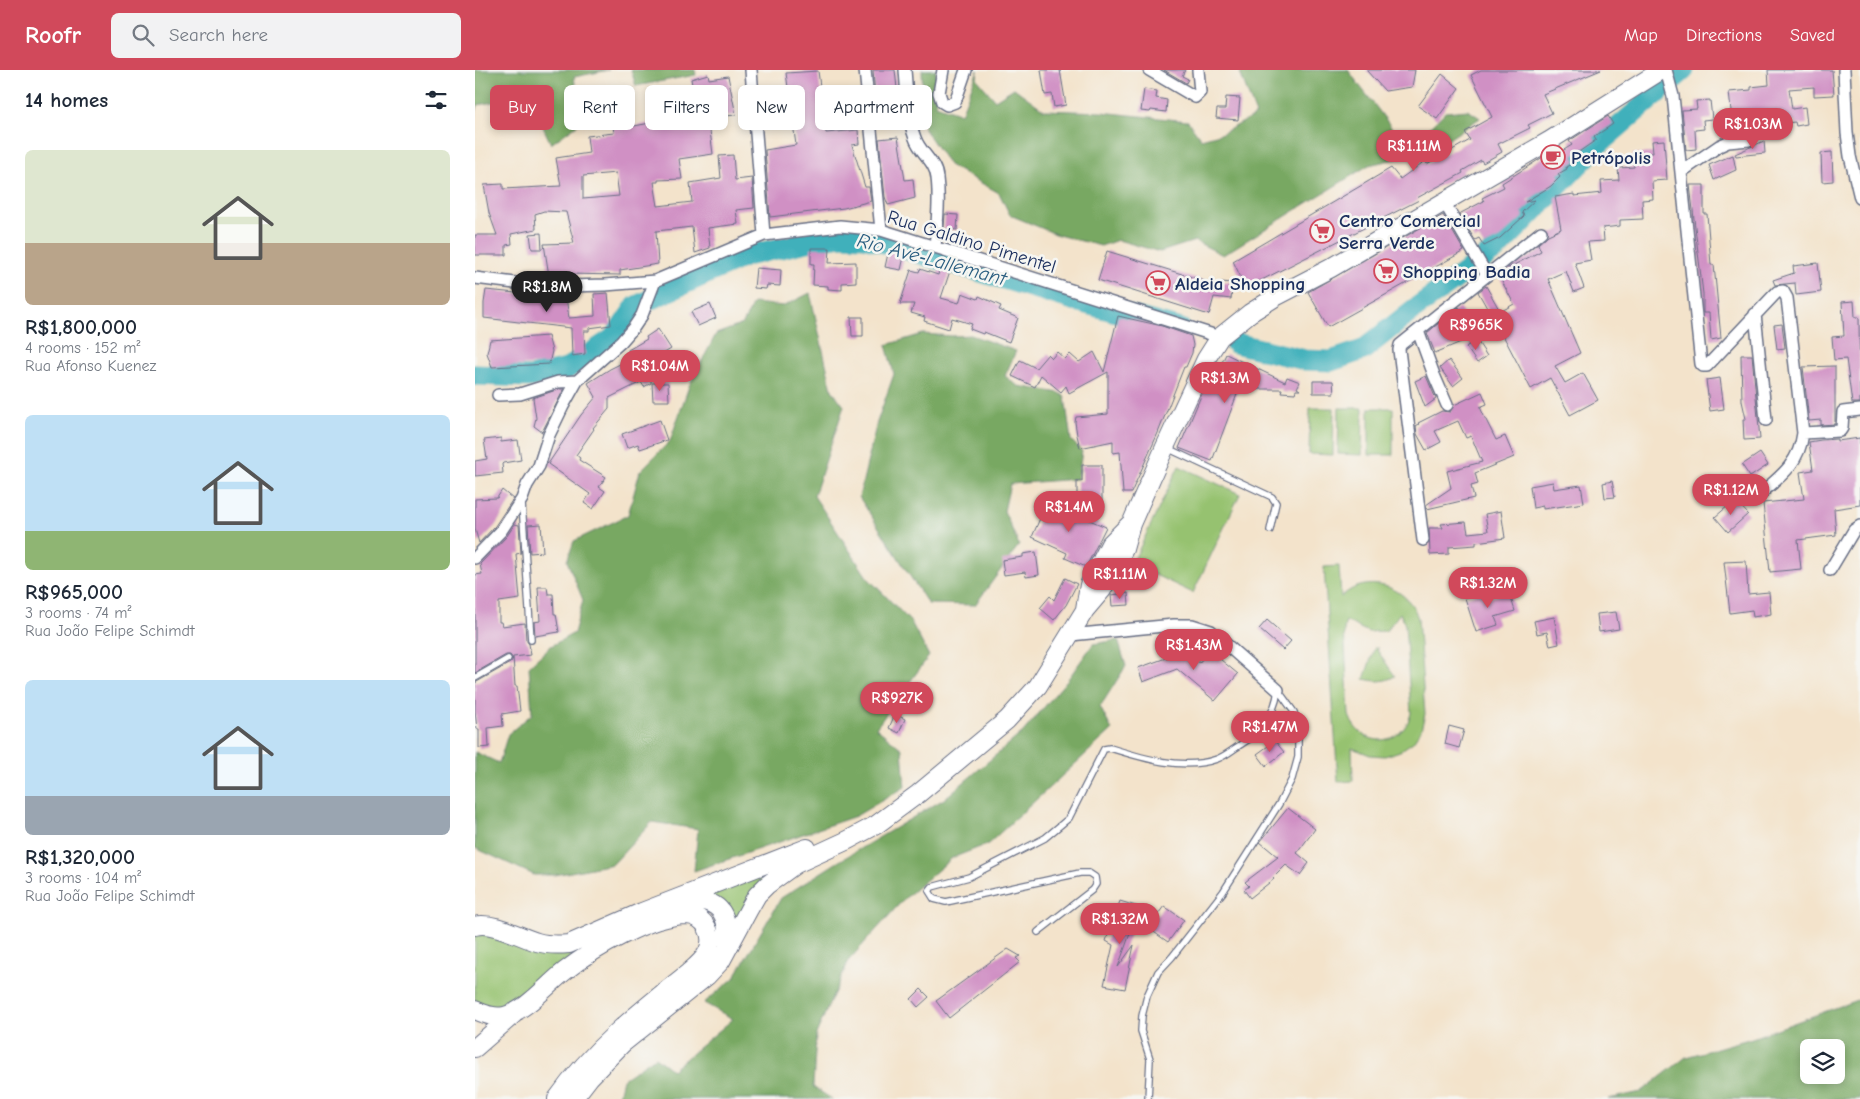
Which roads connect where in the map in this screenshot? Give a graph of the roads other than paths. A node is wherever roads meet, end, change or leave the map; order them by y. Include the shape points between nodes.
1 (751, 70) edge
2 (865, 70) edge
3 (905, 70) edge
4 (943, 70) edge
5 (966, 70) edge
6 (1149, 70) edge
7 (1198, 70) edge
8 (1845, 70) edge
9 (1665, 72) edge
10 (1749, 140) dead end
11 (1681, 172) junction
12 (1860, 198) edge
13 (1444, 202) junction
14 (881, 230) junction
15 (1541, 232) dead end
16 (764, 235) junction
17 (935, 247) junction
18 (1486, 271) junction
19 (475, 278) edge
20 (655, 282) junction
21 (1755, 314) junction
22 (1418, 330) junction
23 (1220, 337) junction
24 (577, 381) junction
25 (498, 395) dead end
26 (1447, 404) dead end
27 (1860, 410) edge
28 (1766, 420) dead end
29 (1803, 434) junction
30 (1165, 447) junction
31 (522, 499) junction
32 (1754, 499) dead end
33 (1860, 526) edge
34 (1270, 530) dead end
35 (1423, 540) dead end
36 (475, 558) edge
37 (1831, 570) dead end
38 (1070, 636) junction
39 (531, 640) dead end
40 (508, 659) dead end
41 (475, 678) edge
42 (1278, 690) junction
43 (895, 810) junction
44 (678, 898) junction
45 (479, 923) edge
46 (1038, 932) dead end
47 (728, 948) junction
48 (520, 1008) junction
49 (475, 1010) edge
50 (475, 1048) edge
51 (557, 1099) edge
52 (573, 1099) edge
53 (1148, 1099) edge

1 - 16 street
2 - 14 street
3 - 17 street via 915,141 933,164 937,176
4 - 5 street via 939,93 942,102 947,104 955,102
6 - 7 street via 1195,97 1200,92
8 - 12 street via 1847,134
9 - 11 street via 1673,96
9 - 13 main road
10 - 11 street via 1719,146
11 - 21 street via 1701,364 1707,366
13 - 18 street
13 - 23 main road via 1277,296
14 - 16 street, Rua Galdino Pimentel via 840,226
14 - 17 street, Rua Galdino Pimentel
15 - 18 street
16 - 20 street, Rua Galdino Pimentel
17 - 23 street, Rua Galdino Pimentel
18 - 22 street
19 - 20 street, Rua Galdino Pimentel via 570,286
20 - 24 street via 634,327
21 - 28 street
21 - 29 street via 1777,292 1783,291 1787,298
22 - 26 street
22 - 35 street via 1400,345 1399,350
23 - 30 main road via 1206,359
24 - 25 street via 558,382 520,394
24 - 31 street
27 - 29 street via 1843,412 1840,431
29 - 32 street via 1794,462
30 - 34 lane via 1272,497 1276,503
30 - 38 main road via 1131,524 1110,544 1089,586 1085,610
31 - 36 street via 501,531
31 - 39 lane
33 - 37 street via 1854,530
38 - 42 street via 1192,624 1211,631
38 - 43 main road via 1038,686 1007,720
40 - 41 lane
42 - 46 lane via 1276,704 1267,722 1252,738 1217,759 1192,763 1157,761 1104,749 1069,818 1045,838 969,877 932,887 929,891 934,899 946,902 1080,873 1095,877 1092,890
42 - 53 lane via 1294,712 1298,731 1298,757 1292,779 1223,892 1158,972 1147,996 1141,1031 1150,1059
43 - 44 main road via 824,842
43 - 47 main road via 848,840 796,864 767,885 757,895
44 - 45 main road via 569,944 538,942
44 - 47 main road via 714,904 723,913
47 - 52 main road via 707,976 622,1044
48 - 49 main road via 505,1016 490,1017
48 - 50 main road
48 - 51 main road via 597,949 677,915 694,916 705,923 711,937 708,951 697,965 597,1050

